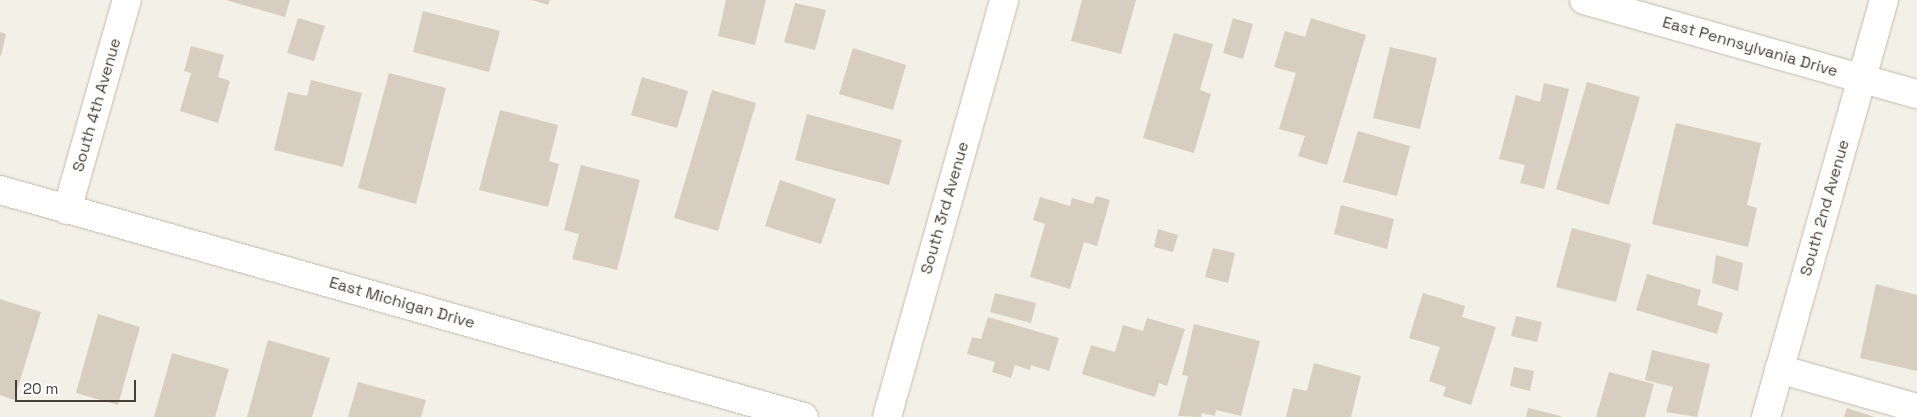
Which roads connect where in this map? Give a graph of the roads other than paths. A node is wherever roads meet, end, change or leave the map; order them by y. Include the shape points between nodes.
1 (127, 0) edge
2 (1004, 0) edge
3 (1584, 0) edge
4 (1884, 0) edge
5 (1862, 78) junction
6 (1917, 94) edge
7 (0, 190) edge
8 (67, 210) junction
9 (1779, 369) junction
10 (1917, 408) edge
11 (804, 417) edge
12 (887, 417) edge
13 (1766, 417) edge

1 - 8 street, South 4th Avenue
2 - 12 street, South 3rd Avenue
3 - 5 street, East Pennsylvania Drive
4 - 5 street, South 2nd Avenue
5 - 6 street, East Pennsylvania Drive
5 - 9 street, South 2nd Avenue
7 - 8 street, East Michigan Drive
8 - 11 street, East Michigan Drive
9 - 10 street
9 - 13 street, South 2nd Avenue

